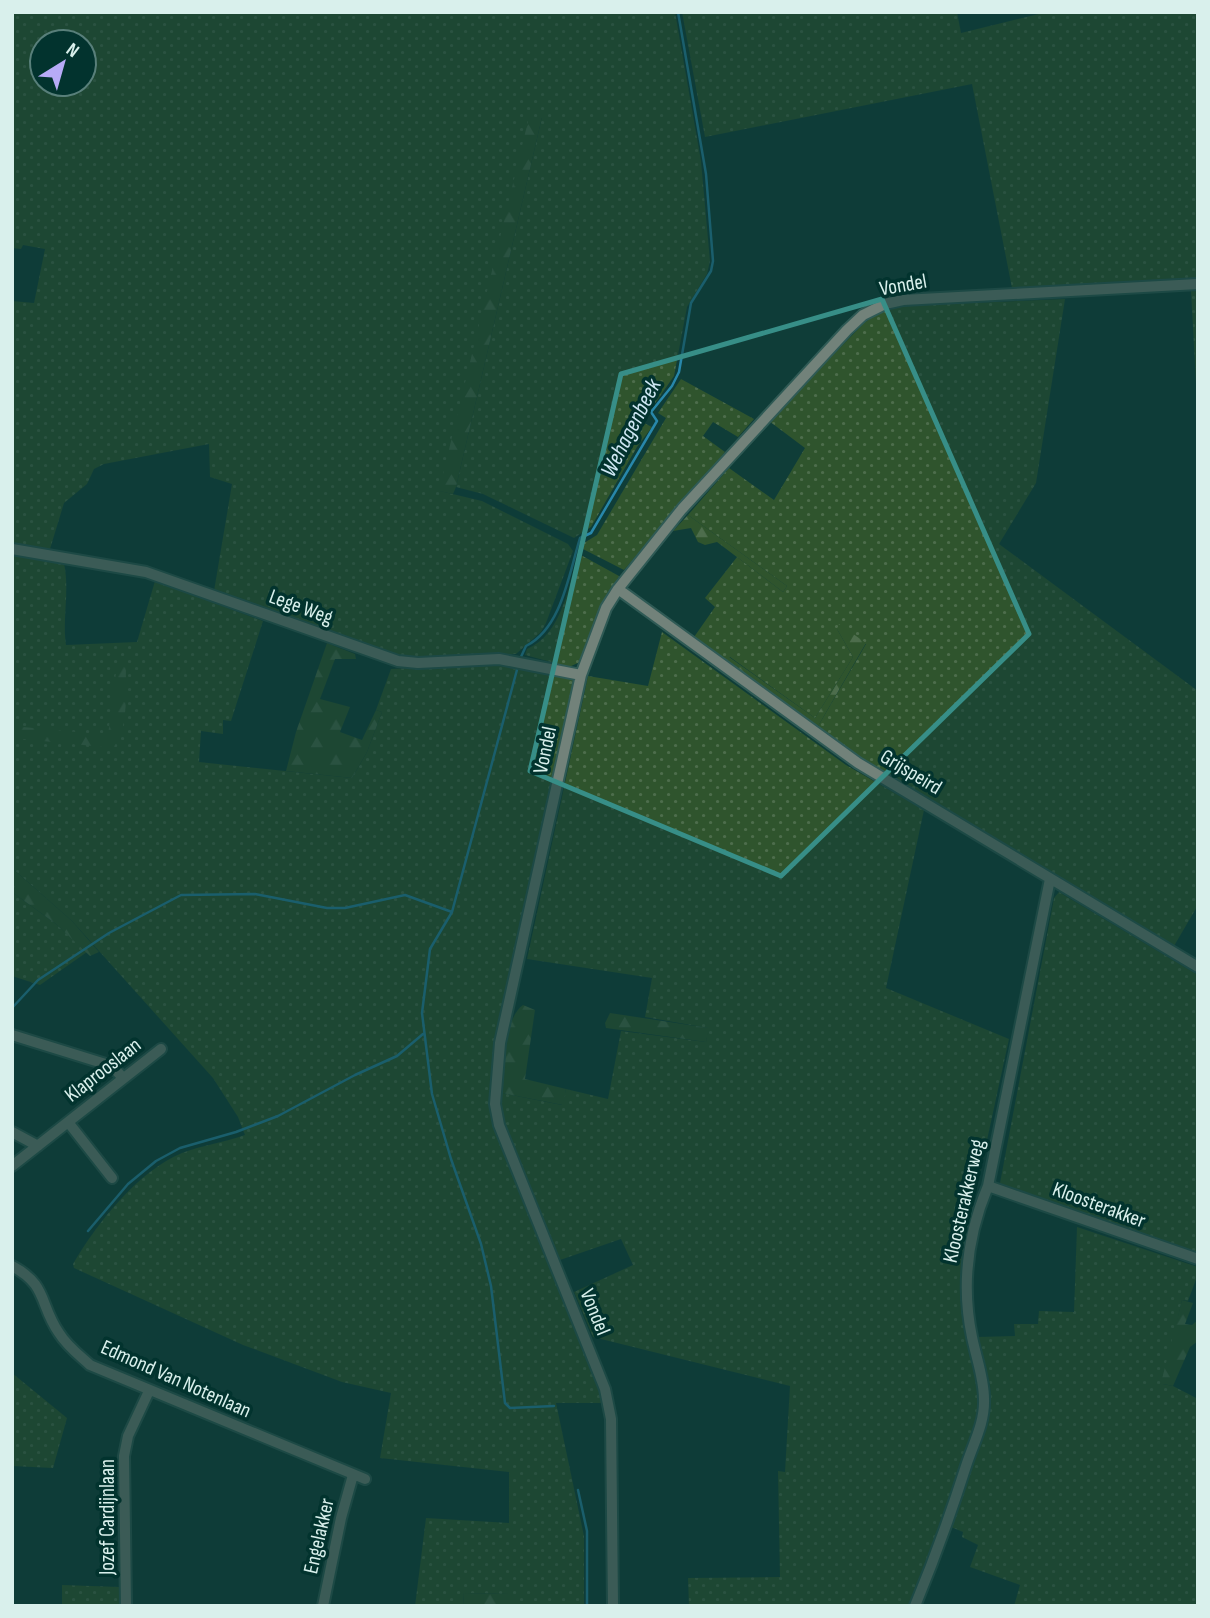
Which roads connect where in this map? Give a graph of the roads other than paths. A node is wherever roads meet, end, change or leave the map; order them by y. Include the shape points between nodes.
1 (1198, 284) edge
2 (12, 548) edge
3 (618, 589) junction
4 (581, 675) junction
5 (1050, 879) junction
6 (1198, 967) edge
7 (12, 1035) edge
8 (161, 1049) dead end
9 (123, 1078) junction
10 (68, 1122) junction
11 (12, 1132) edge
12 (38, 1146) junction
13 (12, 1166) edge
14 (112, 1178) dead end
15 (988, 1186) junction
16 (1198, 1259) edge
17 (12, 1266) edge
18 (149, 1391) junction
19 (353, 1475) junction
20 (365, 1479) dead end
21 (126, 1606) edge
22 (323, 1606) edge
23 (612, 1606) edge
24 (915, 1606) edge

1 - 3 street, Vondel via 903,300 874,309 847,330 778,403 682,509
2 - 4 street, Lege Weg via 146,572 398,662 499,659
3 - 4 street, Vondel via 606,608
3 - 5 street, Grijspeird via 858,763
4 - 23 street, Vondel via 500,1043 495,1104 518,1178 606,1388 611,1419
5 - 6 street, Grijspeird
5 - 15 street, Kloosterakkerweg
7 - 9 street via 112,1066
8 - 9 street, Klaprooslaan
9 - 10 street, Klaprooslaan
10 - 12 street, Klaprooslaan
10 - 14 street, Klaprooslaan
11 - 12 street
12 - 13 street, Klaprooslaan
15 - 16 street, Kloosterakker
15 - 24 street, Kloosterakkerweg via 971,1244 965,1290 983,1384 983,1412 951,1517
17 - 18 street, Edmond Van Notenlaan via 38,1286 58,1332 71,1348 90,1365
18 - 19 street, Edmond Van Notenlaan
18 - 21 street, Jozef Cardijnlaan via 124,1456
19 - 20 street, Edmond Van Notenlaan
19 - 22 street, Engelakker

